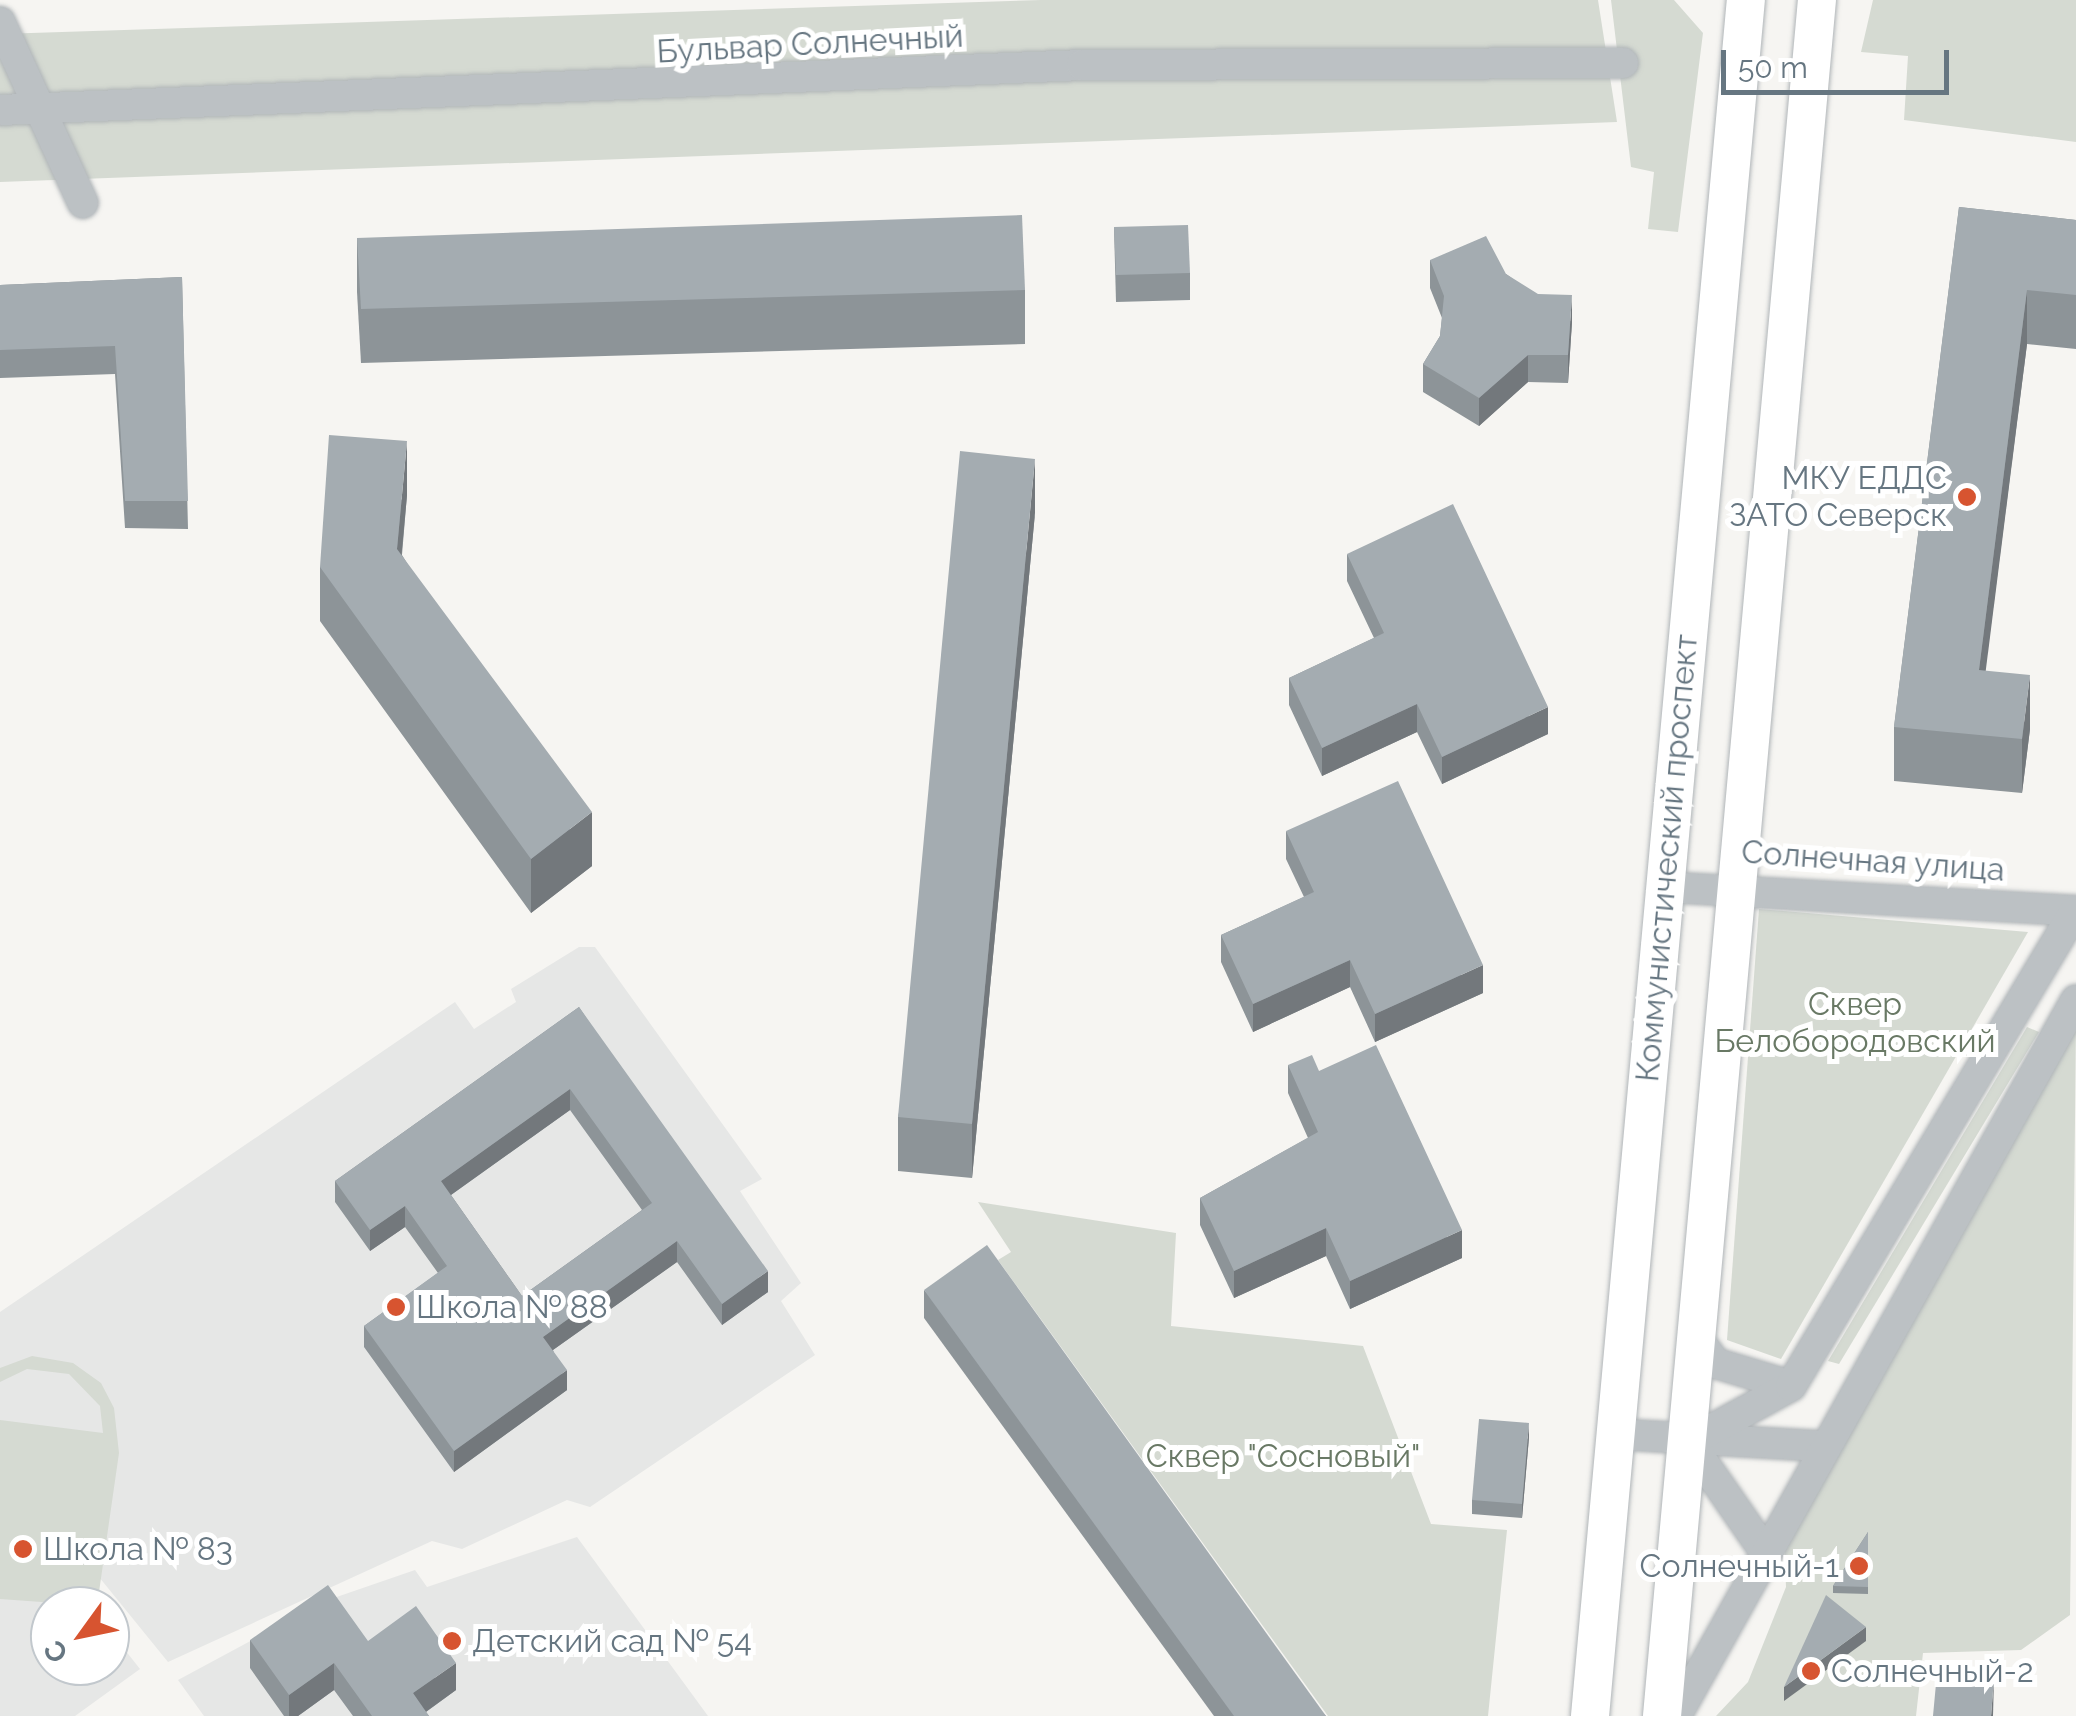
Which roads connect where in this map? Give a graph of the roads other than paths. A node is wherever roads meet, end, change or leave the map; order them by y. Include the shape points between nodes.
1 (1746, 0) edge
2 (1817, 0) edge
3 (0, 22) edge
4 (1623, 63) dead end
5 (40, 109) junction
6 (0, 110) edge
7 (84, 202) dead end
8 (1734, 884) junction
9 (1664, 887) junction
10 (2076, 911) edge
11 (2076, 1000) edge
12 (1696, 1336) junction
13 (1792, 1386) junction
14 (1613, 1434) junction
15 (1689, 1442) junction
16 (1820, 1446) junction
17 (1766, 1552) junction
18 (1590, 1716) edge
19 (1662, 1716) edge
20 (1676, 1716) edge

1 - 9 main road, Коммунистический проспект
2 - 8 main road
3 - 5 street
4 - 5 street, Бульвар Солнечный via 1082,65
5 - 6 street, Бульвар Солнечный
5 - 7 street
8 - 9 street, Солнечная улица
8 - 10 street, Солнечная улица
8 - 12 main road
9 - 14 main road, Коммунистический проспект
10 - 13 street
11 - 16 street
12 - 13 street via 1715,1363
12 - 15 main road
13 - 15 street
14 - 15 street
14 - 18 main road, Коммунистический проспект
15 - 16 street
15 - 17 street
15 - 19 main road
16 - 17 street
17 - 20 street

